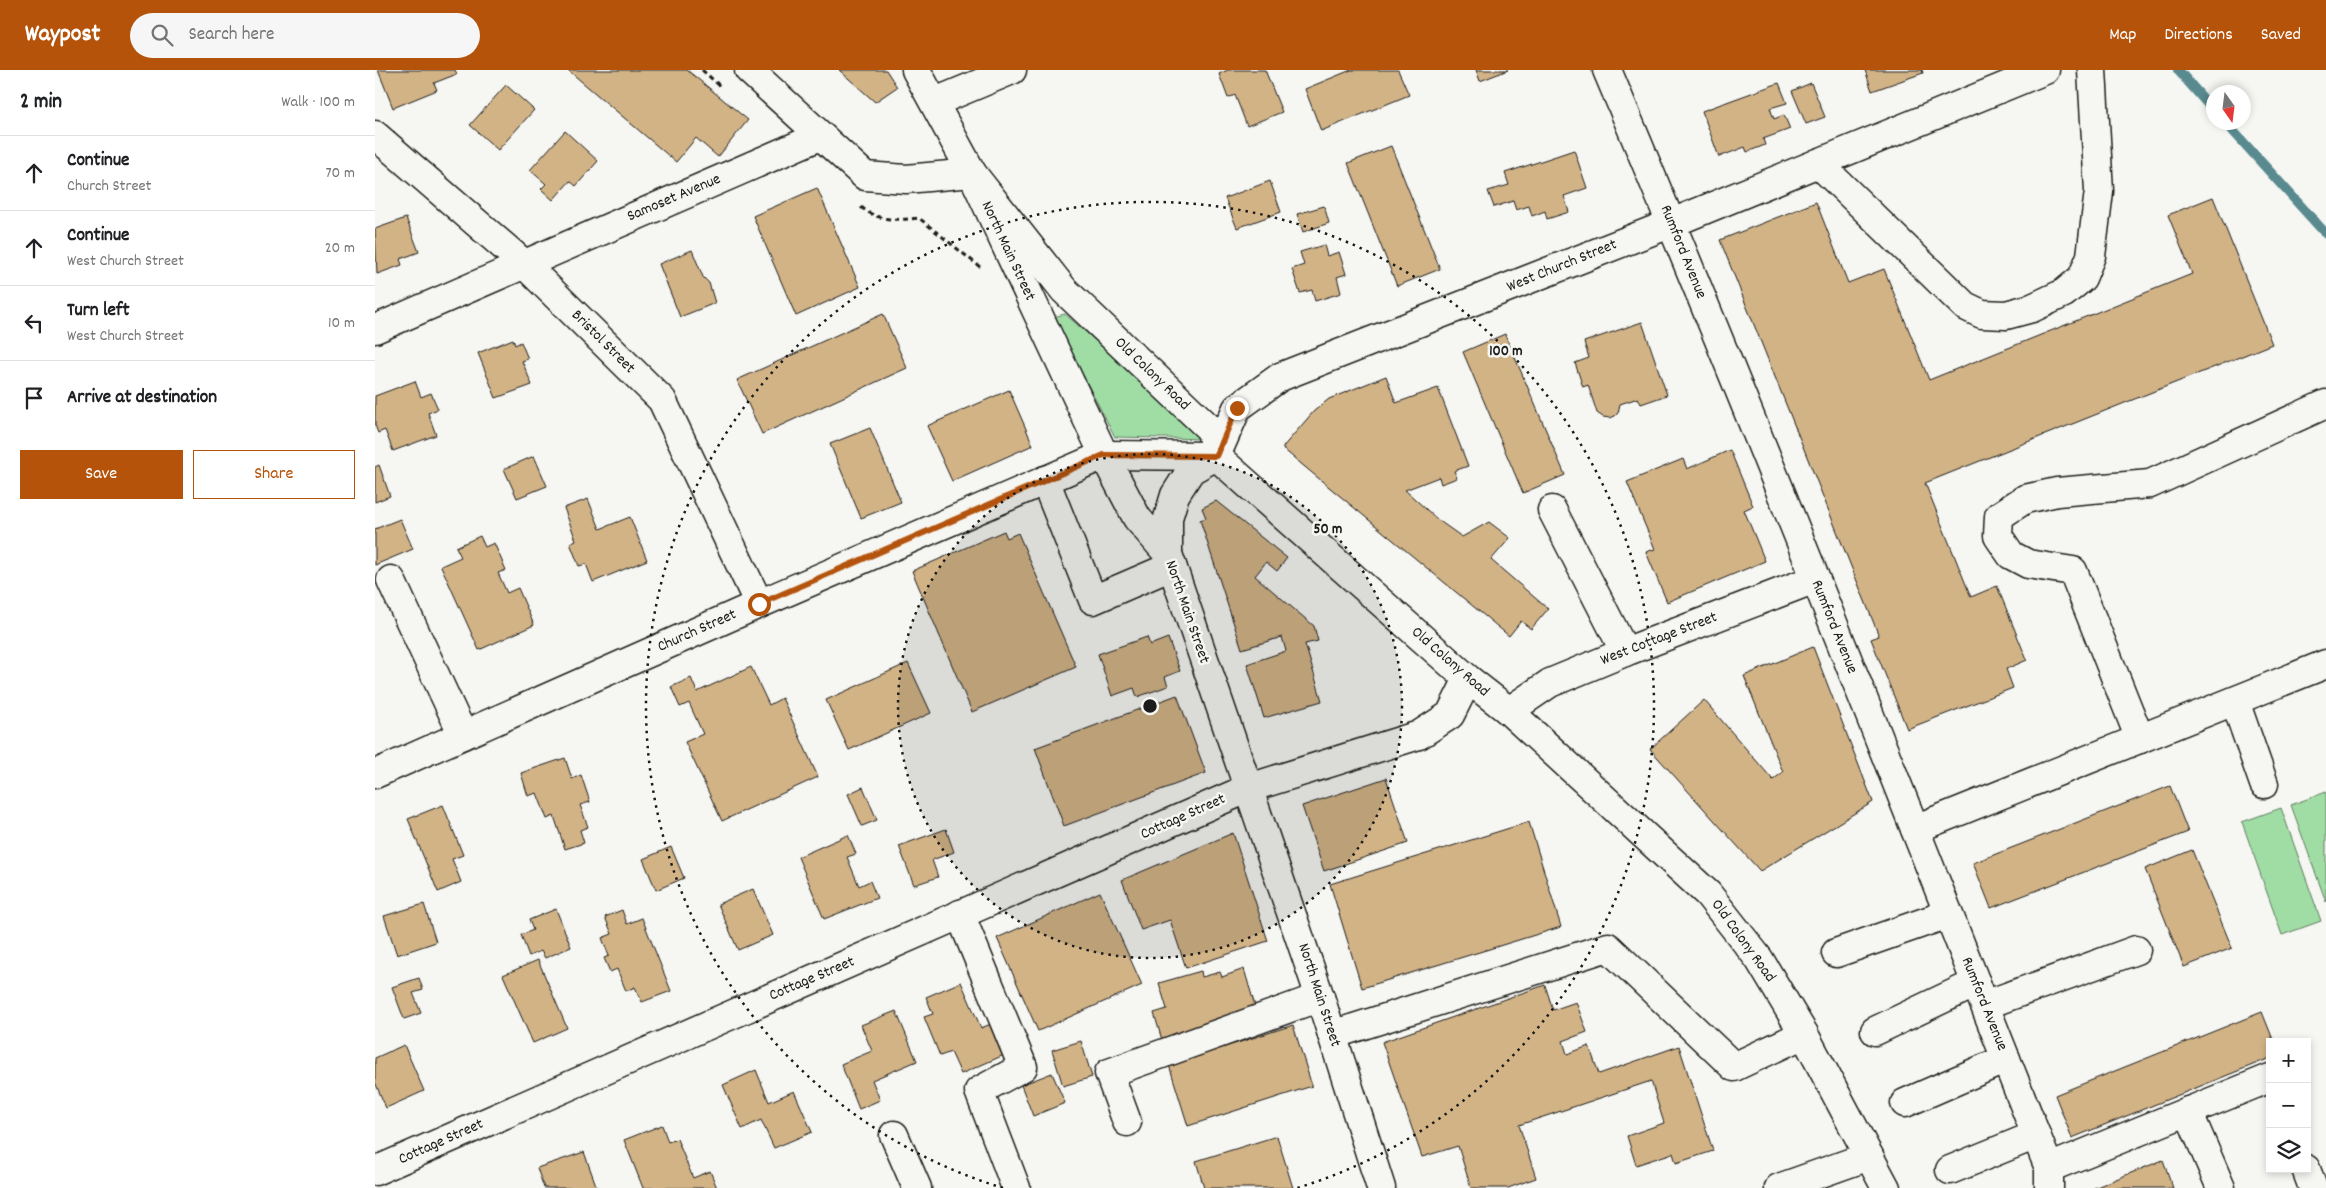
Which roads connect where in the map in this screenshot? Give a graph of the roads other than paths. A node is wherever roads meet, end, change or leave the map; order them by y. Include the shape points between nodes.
1 (749, 70) edge
2 (916, 70) edge
3 (1012, 70) edge
4 (1607, 70) edge
5 (2045, 70) edge
6 (2091, 70) edge
7 (935, 102) junction
8 (375, 135) edge
9 (820, 136) junction
10 (1818, 163) junction
11 (972, 173) junction
12 (1671, 223) junction
13 (523, 263) junction
14 (375, 329) edge
15 (2326, 404) edge
16 (1104, 455) junction
17 (1216, 456) junction
18 (1045, 480) junction
19 (1552, 510) dead end
20 (1170, 560) junction
21 (1815, 579) junction
22 (391, 580) dead end
23 (759, 604) junction
24 (1625, 652) junction
25 (2323, 672) edge
26 (1468, 679) junction
27 (2235, 701) junction
28 (1509, 711) junction
29 (463, 735) junction
30 (2140, 739) junction
31 (375, 774) edge
32 (2264, 784) dead end
33 (1249, 788) junction
34 (1915, 829) junction
35 (960, 914) junction
36 (1948, 914) junction
37 (2136, 950) dead end
38 (1836, 953) dead end
39 (1980, 994) junction
40 (1320, 997) junction
41 (1875, 1031) dead end
42 (1804, 1034) junction
43 (1332, 1035) junction
44 (2006, 1059) junction
45 (2266, 1080) edge
46 (1905, 1103) dead end
47 (2188, 1111) junction
48 (1127, 1122) dead end
49 (894, 1135) dead end
50 (2036, 1135) junction
51 (1869, 1156) junction
52 (1950, 1170) dead end
53 (375, 1171) edge
54 (2307, 1173) edge
55 (2049, 1178) edge
56 (917, 1188) edge
57 (1016, 1188) edge
58 (1381, 1188) edge
59 (1779, 1188) edge
60 (1886, 1188) edge
61 (2221, 1188) edge
62 (2313, 1188) edge

1 - 9 street
2 - 7 street, North Main Street
3 - 7 street
4 - 12 street, Rumford Avenue
5 - 10 street, West Church Street
6 - 10 street via 2099,191 2091,256 2082,278 2064,293 2032,308 2006,315 1982,314 1965,306
7 - 11 street, North Main Street
8 - 13 street, Bristol Street
9 - 11 street via 865,176 906,179
9 - 13 street, Samoset Avenue
10 - 12 street, West Church Street
11 - 16 street, North Main Street
11 - 17 street, Old Colony Road via 1064,290 1211,430
12 - 17 street, West Church Street via 1280,377 1237,408
12 - 21 street, Rumford Avenue
13 - 14 street, Samoset Avenue
13 - 23 street, Bristol Street via 662,400
15 - 30 street via 2150,484 2057,492 2025,499 1999,516 1998,536 2011,555 2028,564 2073,571
16 - 17 street
16 - 18 street, Church Street
16 - 20 street, North Main Street via 1137,518
17 - 20 street via 1191,470 1175,495 1168,518
17 - 26 street, Old Colony Road
18 - 20 street via 1093,600
18 - 23 street, Church Street
19 - 24 street
20 - 33 street, North Main Street
21 - 24 street, West Cottage Street
21 - 34 street, Rumford Avenue
22 - 29 street
23 - 29 street, Church Street
24 - 28 street, West Cottage Street via 1550,683
25 - 27 street
26 - 28 street, Old Colony Road
26 - 33 street via 1450,715 1419,735
27 - 30 street
27 - 32 street
28 - 42 street, Old Colony Road via 1708,894 1759,959
29 - 31 street, Church Street
30 - 34 street
33 - 35 street, Cottage Street
33 - 40 street, North Main Street
34 - 36 street, Rumford Avenue
35 - 53 street, Cottage Street
35 - 57 street via 1023,1067 979,1091
36 - 38 street
36 - 39 street, Rumford Avenue
37 - 39 street
39 - 41 street
39 - 44 street, Rumford Avenue
40 - 43 street, North Main Street
40 - 48 street via 1109,1073
42 - 43 street via 1733,1068 1609,947
42 - 51 street, Old Colony Road
43 - 58 street, North Main Street
44 - 46 street
44 - 50 street, Rumford Avenue
45 - 47 street
47 - 55 street
47 - 61 street
49 - 56 street
50 - 52 street
50 - 55 street, Rumford Avenue
51 - 59 street
51 - 60 street, Old Colony Road
54 - 62 street

